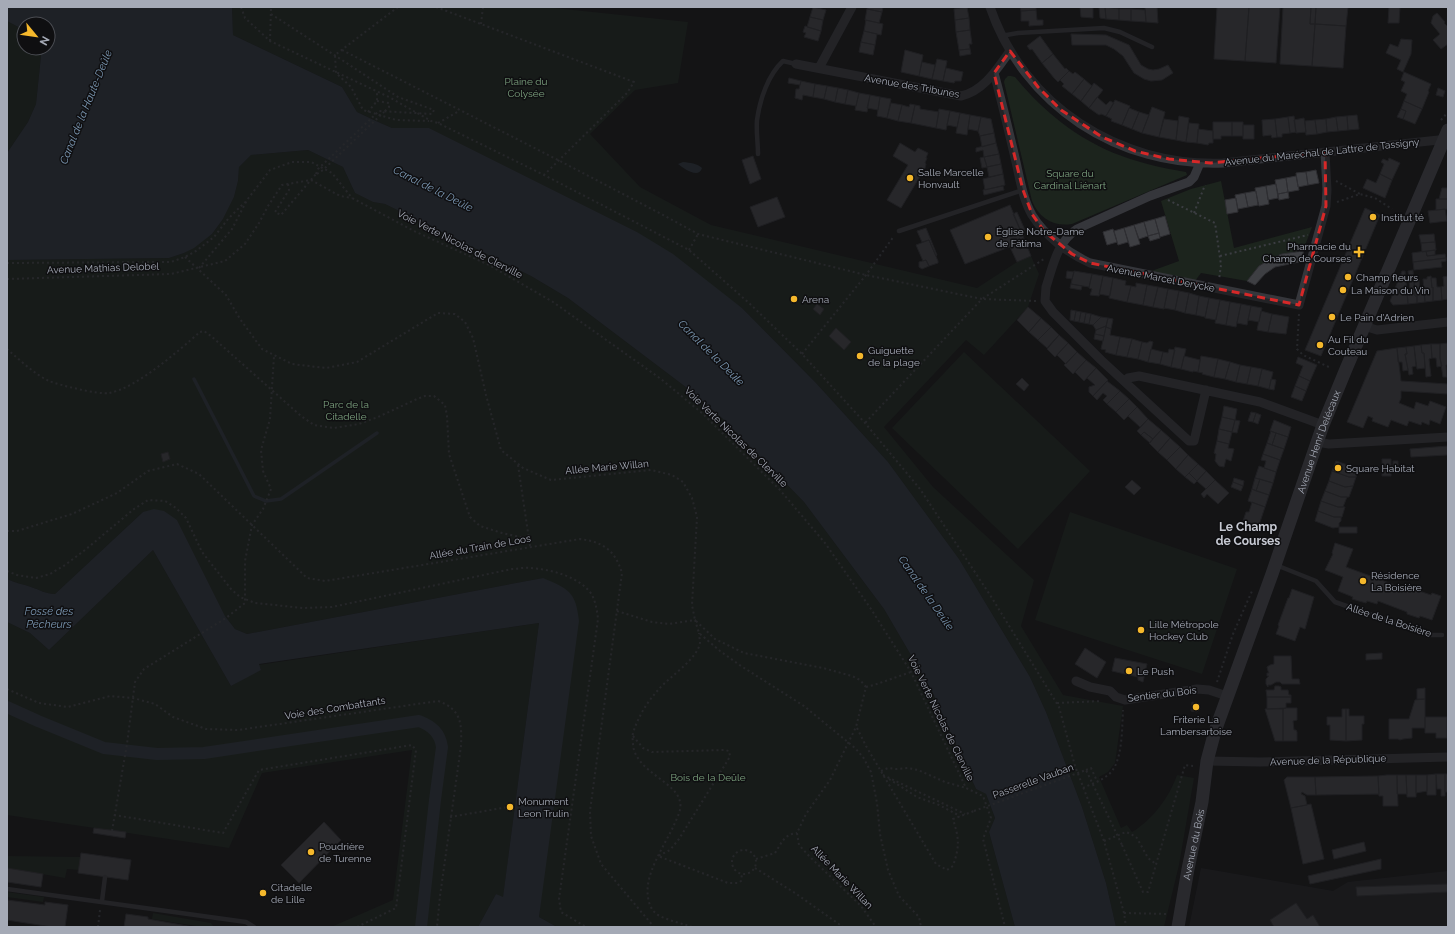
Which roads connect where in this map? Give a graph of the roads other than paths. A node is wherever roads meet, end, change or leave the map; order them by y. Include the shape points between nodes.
1 (852, 7) edge
2 (990, 7) edge
3 (1002, 36) junction
4 (1152, 47) dead end
5 (1010, 50) junction
6 (796, 64) joint
7 (819, 68) junction
8 (994, 73) junction
9 (1447, 136) edge
10 (1325, 152) junction
11 (758, 154) dead end
12 (1200, 163) junction
13 (1023, 190) junction
14 (899, 231) road end
15 (1060, 245) junction
16 (1448, 322) edge
17 (1364, 326) junction
18 (1124, 381) junction
19 (1206, 390) junction
20 (1323, 425) junction
21 (1448, 437) edge
22 (1317, 442) junction
23 (1276, 565) junction
24 (1442, 635) dead end
25 (1076, 682) dead end
26 (1227, 696) junction
27 (1448, 757) edge
28 (1207, 761) junction
29 (105, 876) dead end
30 (7, 888) edge
31 (102, 901) junction
32 (254, 927) edge
33 (1178, 927) edge

1 - 7 street
2 - 3 street, Avenue du Maréchal de Lattre de Tassigny
3 - 4 lane via 1104,28 1120,32
3 - 5 street, Avenue du Maréchal de Lattre de Tassigny
5 - 8 street, Avenue des Tribunes
5 - 12 street, Avenue du Maréchal de Lattre de Tassigny via 1046,96 1080,124 1112,142 1135,151
6 - 7 street, Avenue des Tribunes
6 - 11 lane via 783,61 764,91 757,120
7 - 8 street, Avenue des Tribunes via 961,96 979,88
8 - 13 street, Avenue Marcel Derycke
9 - 10 street, Avenue du Maréchal de Lattre de Tassigny
9 - 17 street, Avenue Henri Delécaux
10 - 12 street, Avenue du Maréchal de Lattre de Tassigny
10 - 15 street, Avenue Marcel Derycke via 1326,206 1299,305 1090,263
12 - 15 street via 1189,182 1077,229
13 - 14 lane
13 - 15 street, Avenue Marcel Derycke via 1028,206 1038,223
15 - 18 street via 1046,287 1045,301 1053,312
16 - 17 street via 1377,330
17 - 20 street, Avenue Henri Delécaux
18 - 19 street via 1139,376
18 - 19 street via 1191,441 1194,441
19 - 20 street via 1260,402
20 - 22 street, Avenue Henri Delécaux
21 - 22 street via 1329,444
22 - 23 street, Avenue Henri Delécaux
23 - 24 lane, Allée de la Boisière via 1316,581 1335,602 1430,635
23 - 26 street, Avenue Henri Delécaux
25 - 26 street, Sentier du Bois via 1110,691 1116,697 1125,700 1197,689
26 - 28 street, Avenue Henri Delécaux
27 - 28 street, Avenue de la République
28 - 33 street, Avenue du Bois via 1202,802
29 - 31 lane
30 - 31 lane
31 - 32 lane via 246,922

